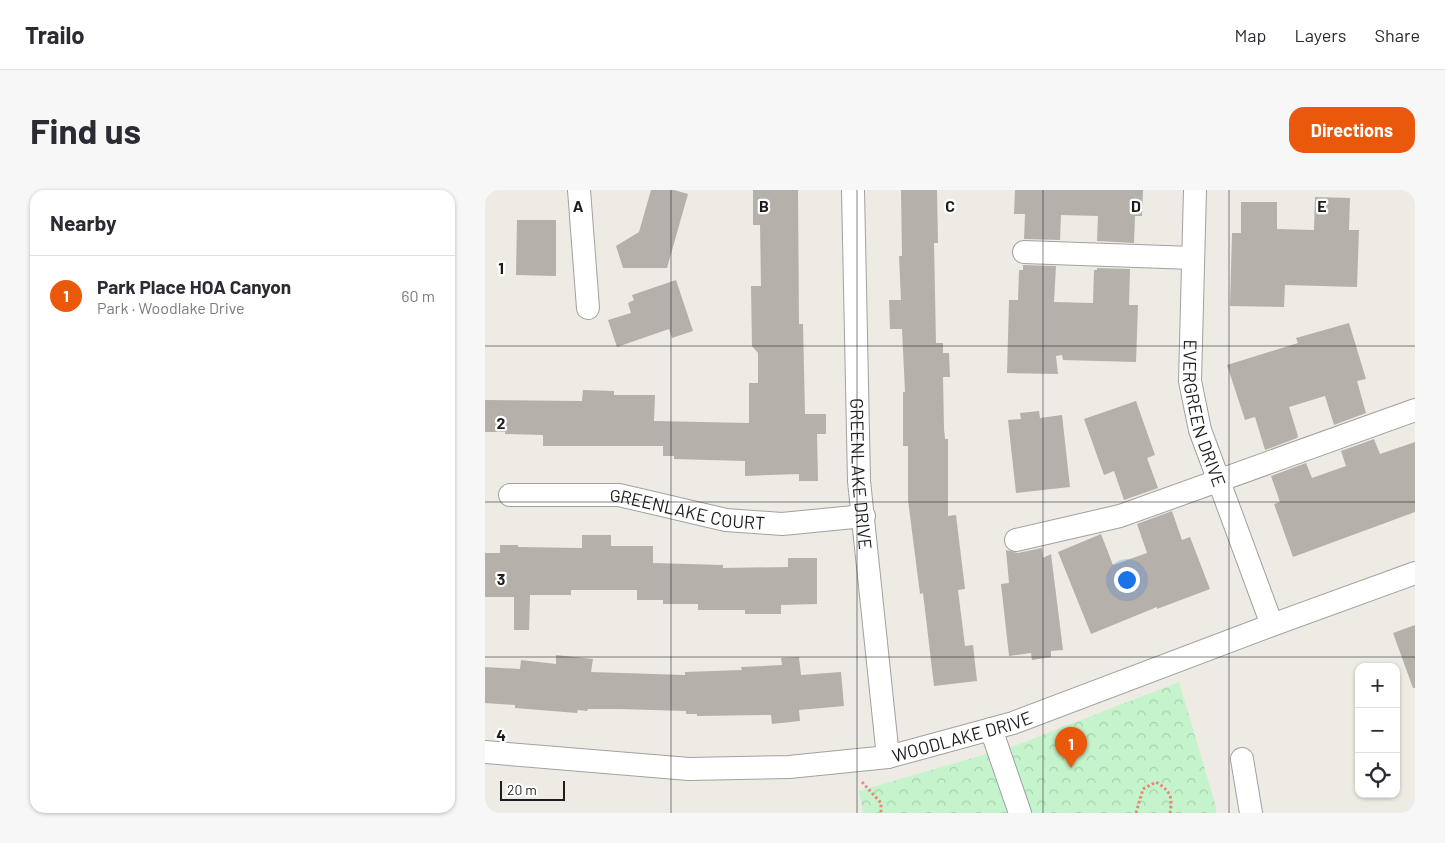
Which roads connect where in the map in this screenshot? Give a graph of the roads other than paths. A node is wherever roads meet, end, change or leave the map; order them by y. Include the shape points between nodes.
1 (579, 190) edge
2 (853, 190) edge
3 (1195, 190) edge
4 (1024, 252) dead end
5 (1193, 258) junction
6 (588, 308) dead end
7 (1415, 410) edge
8 (1219, 481) junction
9 (510, 495) dead end
10 (864, 516) junction
11 (1016, 540) dead end
12 (1415, 573) edge
13 (1272, 625) junction
14 (991, 729) junction
15 (485, 752) edge
16 (887, 756) junction
17 (1242, 759) dead end
18 (1020, 813) edge
19 (1251, 813) edge

1 - 6 street
2 - 10 street, GREENLAKE DRIVE via 859,481
3 - 5 street, EVERGREEN DRIVE
4 - 5 street
5 - 8 street, EVERGREEN DRIVE via 1191,381 1200,430
7 - 8 street
8 - 11 street via 1121,516
8 - 13 street, EVERGREEN DRIVE
9 - 10 street, GREENLAKE COURT via 619,495 727,520 782,524
10 - 16 street, GREENLAKE DRIVE
12 - 13 street, WOODLAKE DRIVE
13 - 14 street, WOODLAKE DRIVE
14 - 16 street, WOODLAKE DRIVE
14 - 18 street
15 - 16 street, WOODLAKE DRIVE via 689,769 789,767
17 - 19 street

